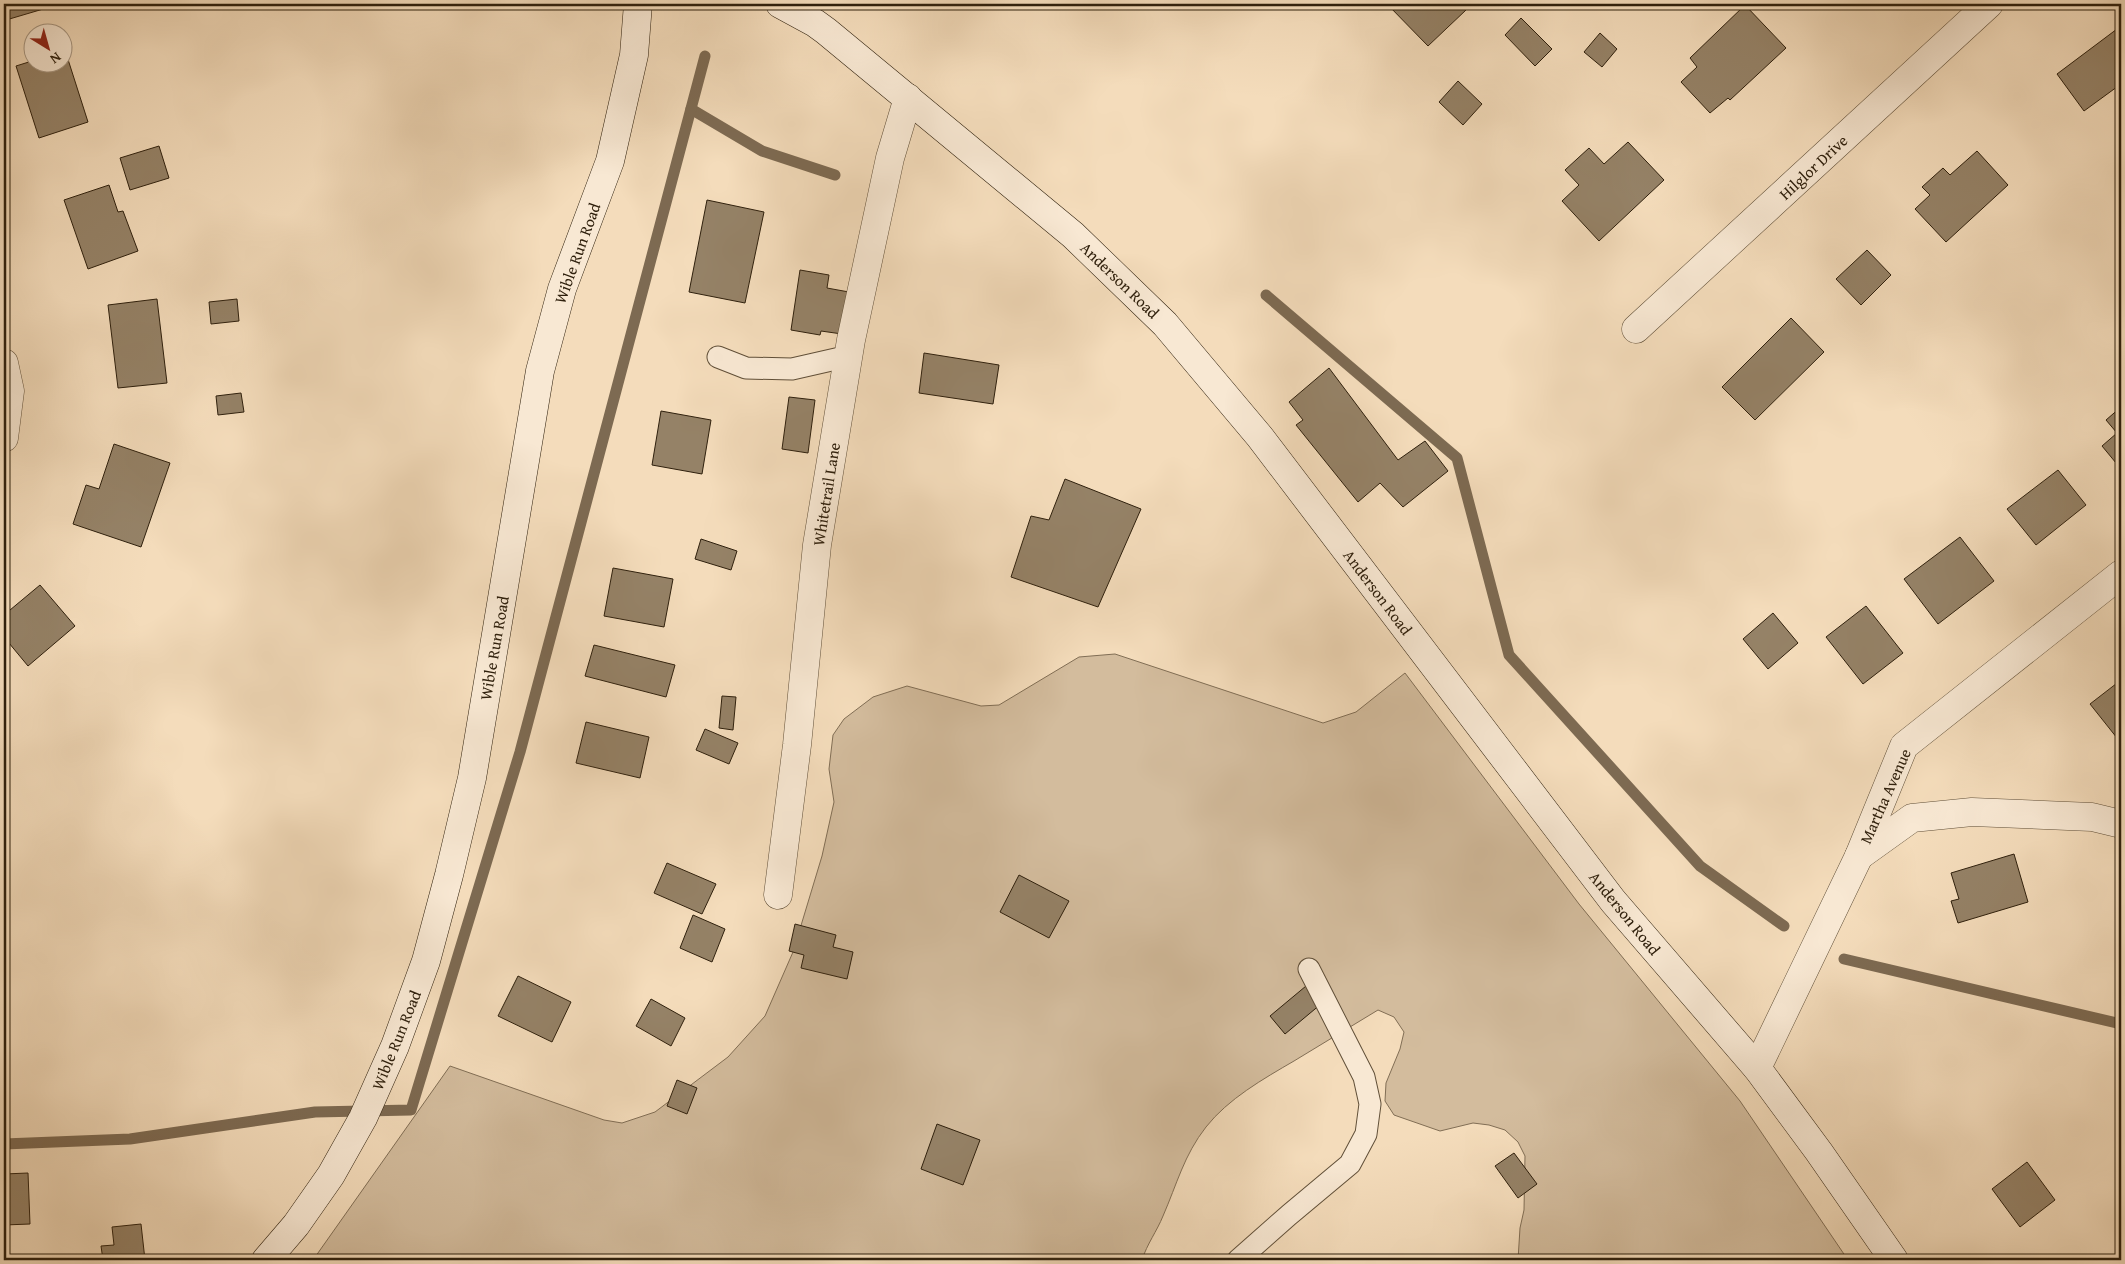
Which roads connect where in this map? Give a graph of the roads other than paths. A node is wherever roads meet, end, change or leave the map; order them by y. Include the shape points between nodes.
1 (638, 4) edge
2 (780, 4) edge
3 (1989, 4) edge
4 (908, 98) junction
5 (1636, 330) dead end
6 (848, 356) junction
7 (718, 357) dead end
8 (4, 363) edge
9 (4, 438) edge
10 (2121, 574) edge
11 (2121, 824) edge
12 (1858, 856) junction
13 (778, 896) dead end
14 (1309, 970) dead end
15 (1756, 1068) junction
16 (266, 1260) edge
17 (1238, 1260) edge
18 (1894, 1260) edge

1 - 16 street, Wible Run Road via 634,55 610,161 562,289 540,371 472,778 426,961 395,1046 354,1135 296,1226
2 - 4 street, Anderson Road via 815,23
3 - 5 street, Hilglor Drive
4 - 6 street, Whitetrail Lane via 890,158
4 - 15 street, Anderson Road via 1073,235 1165,324 1260,436 1613,901
6 - 7 lane via 792,370 746,368
6 - 13 street, Whitetrail Lane via 817,545
8 - 9 street via 10,391
10 - 12 street, Martha Avenue via 1904,746
11 - 12 street via 2092,817 1972,812 1912,818
12 - 15 street, Martha Avenue
14 - 17 lane via 1364,1077 1370,1104 1366,1134 1350,1164
15 - 18 street, Anderson Road

